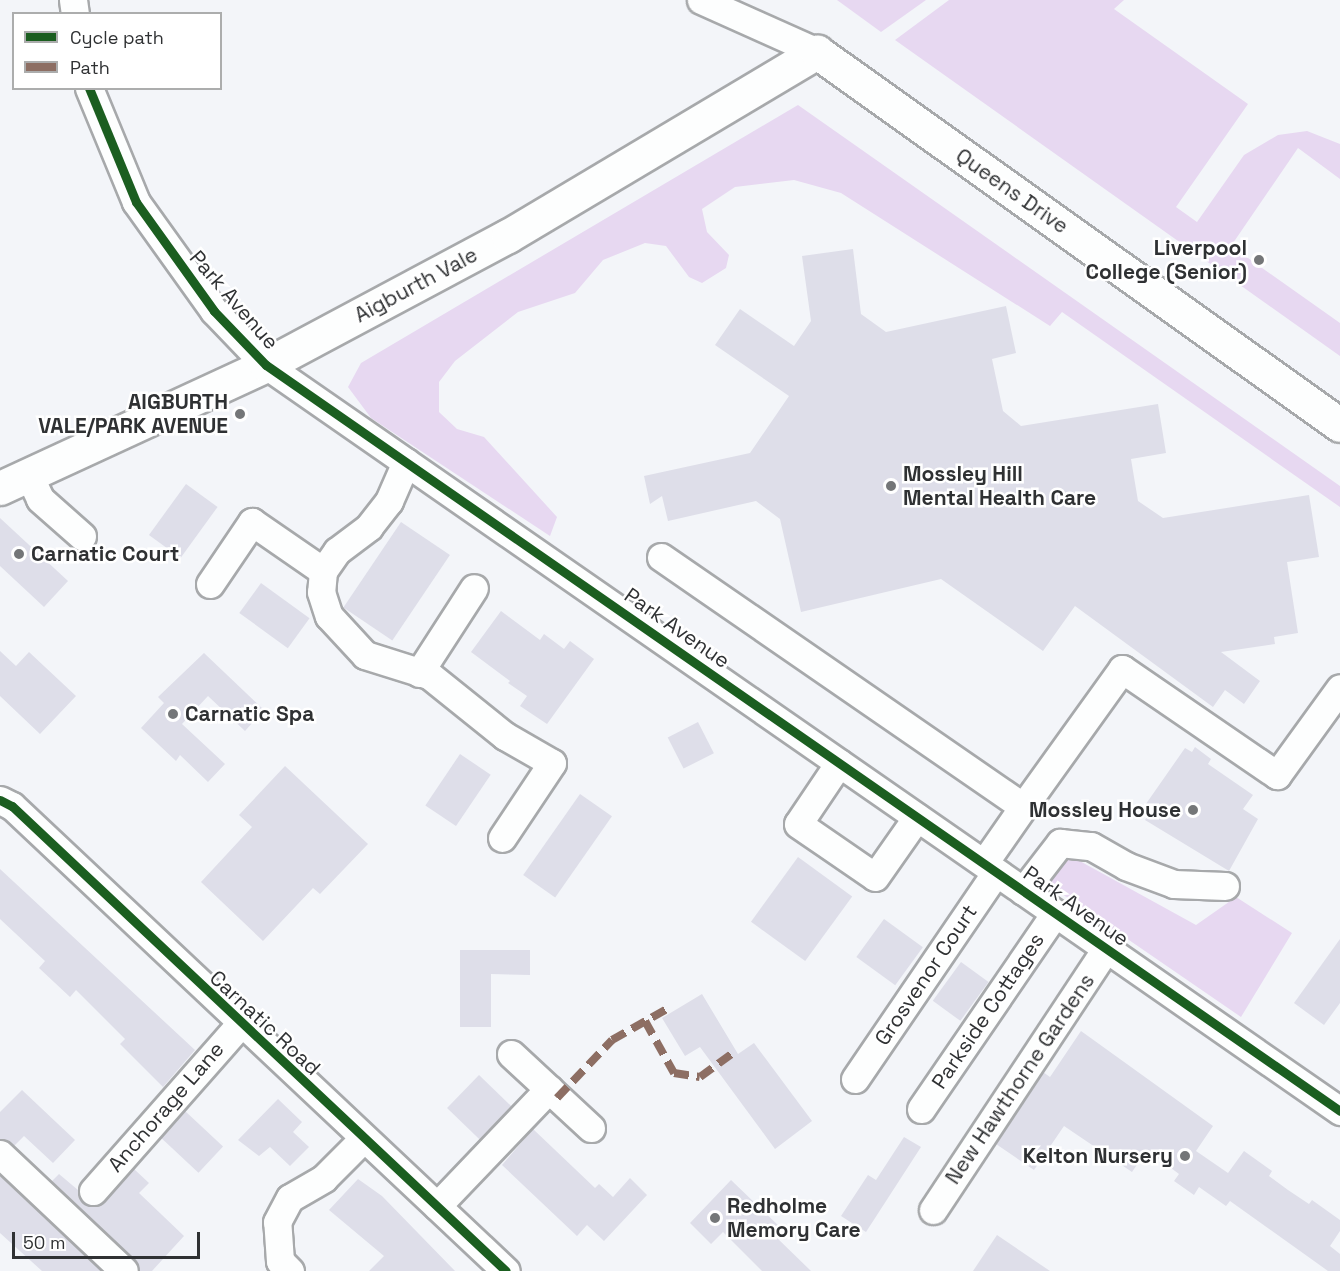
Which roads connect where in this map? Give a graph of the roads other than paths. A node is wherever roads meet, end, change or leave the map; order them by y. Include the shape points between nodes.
1 (701, 0) edge
2 (817, 52) junction
3 (91, 90) edge
4 (266, 365) junction
5 (1340, 425) edge
6 (406, 462) junction
7 (29, 475) junction
8 (0, 488) edge
9 (82, 536) dead end
10 (661, 557) dead end
11 (323, 571) junction
12 (210, 584) dead end
13 (474, 588) dead end
14 (419, 672) junction
15 (1340, 688) edge
16 (839, 763) junction
17 (0, 800) edge
18 (1023, 807) junction
19 (917, 817) junction
20 (502, 838) dead end
21 (990, 868) junction
22 (1225, 886) dead end
23 (1023, 891) junction
24 (1055, 913) junction
25 (1107, 949) junction
26 (240, 1024) junction
27 (511, 1054) dead end
28 (855, 1079) dead end
29 (549, 1089) junction
30 (1337, 1101) edge
31 (921, 1109) dead end
32 (591, 1128) dead end
33 (362, 1140) junction
34 (0, 1154) edge
35 (93, 1191) dead end
36 (437, 1206) junction
37 (933, 1210) dead end
38 (124, 1271) edge
39 (290, 1271) edge
40 (506, 1271) edge

1 - 2 street, Queens Drive
2 - 4 main road, Aigburth Vale via 508,236
2 - 5 main road, Queens Drive
3 - 4 street, Park Avenue via 136,202 214,311
4 - 6 street, Park Avenue
4 - 7 main road, Aigburth Vale
6 - 11 street via 389,501 376,518 337,551
6 - 16 street, Park Avenue
7 - 8 main road, Aigburth Vale
7 - 9 street via 40,499
10 - 18 street
11 - 12 street via 252,522
11 - 14 street via 321,592 329,616 345,637 365,655
13 - 14 street
14 - 20 street via 429,675 505,736 552,763
15 - 18 street, Grosvenor Court via 1277,775 1122,669
16 - 19 street, Park Avenue
16 - 19 street via 798,824 876,877
17 - 26 street, Carnatic Road via 20,814
18 - 21 street, Grosvenor Court
19 - 21 street, Park Avenue
21 - 23 street, Park Avenue
21 - 28 street, Grosvenor Court
22 - 23 street via 1174,884 1126,866 1091,846 1060,843
23 - 24 street, Park Avenue
24 - 25 street, Park Avenue
24 - 31 street, Parkside Cottages
25 - 30 street, Park Avenue
25 - 37 street, New Hawthorne Gardens
26 - 33 street, Carnatic Road
26 - 35 street, Anchorage Lane
27 - 29 street
29 - 32 street
29 - 36 street
33 - 36 street, Carnatic Road
33 - 39 street via 324,1178 290,1198 281,1214 277,1222 278,1250 280,1260
34 - 38 street
36 - 40 street, Carnatic Road

